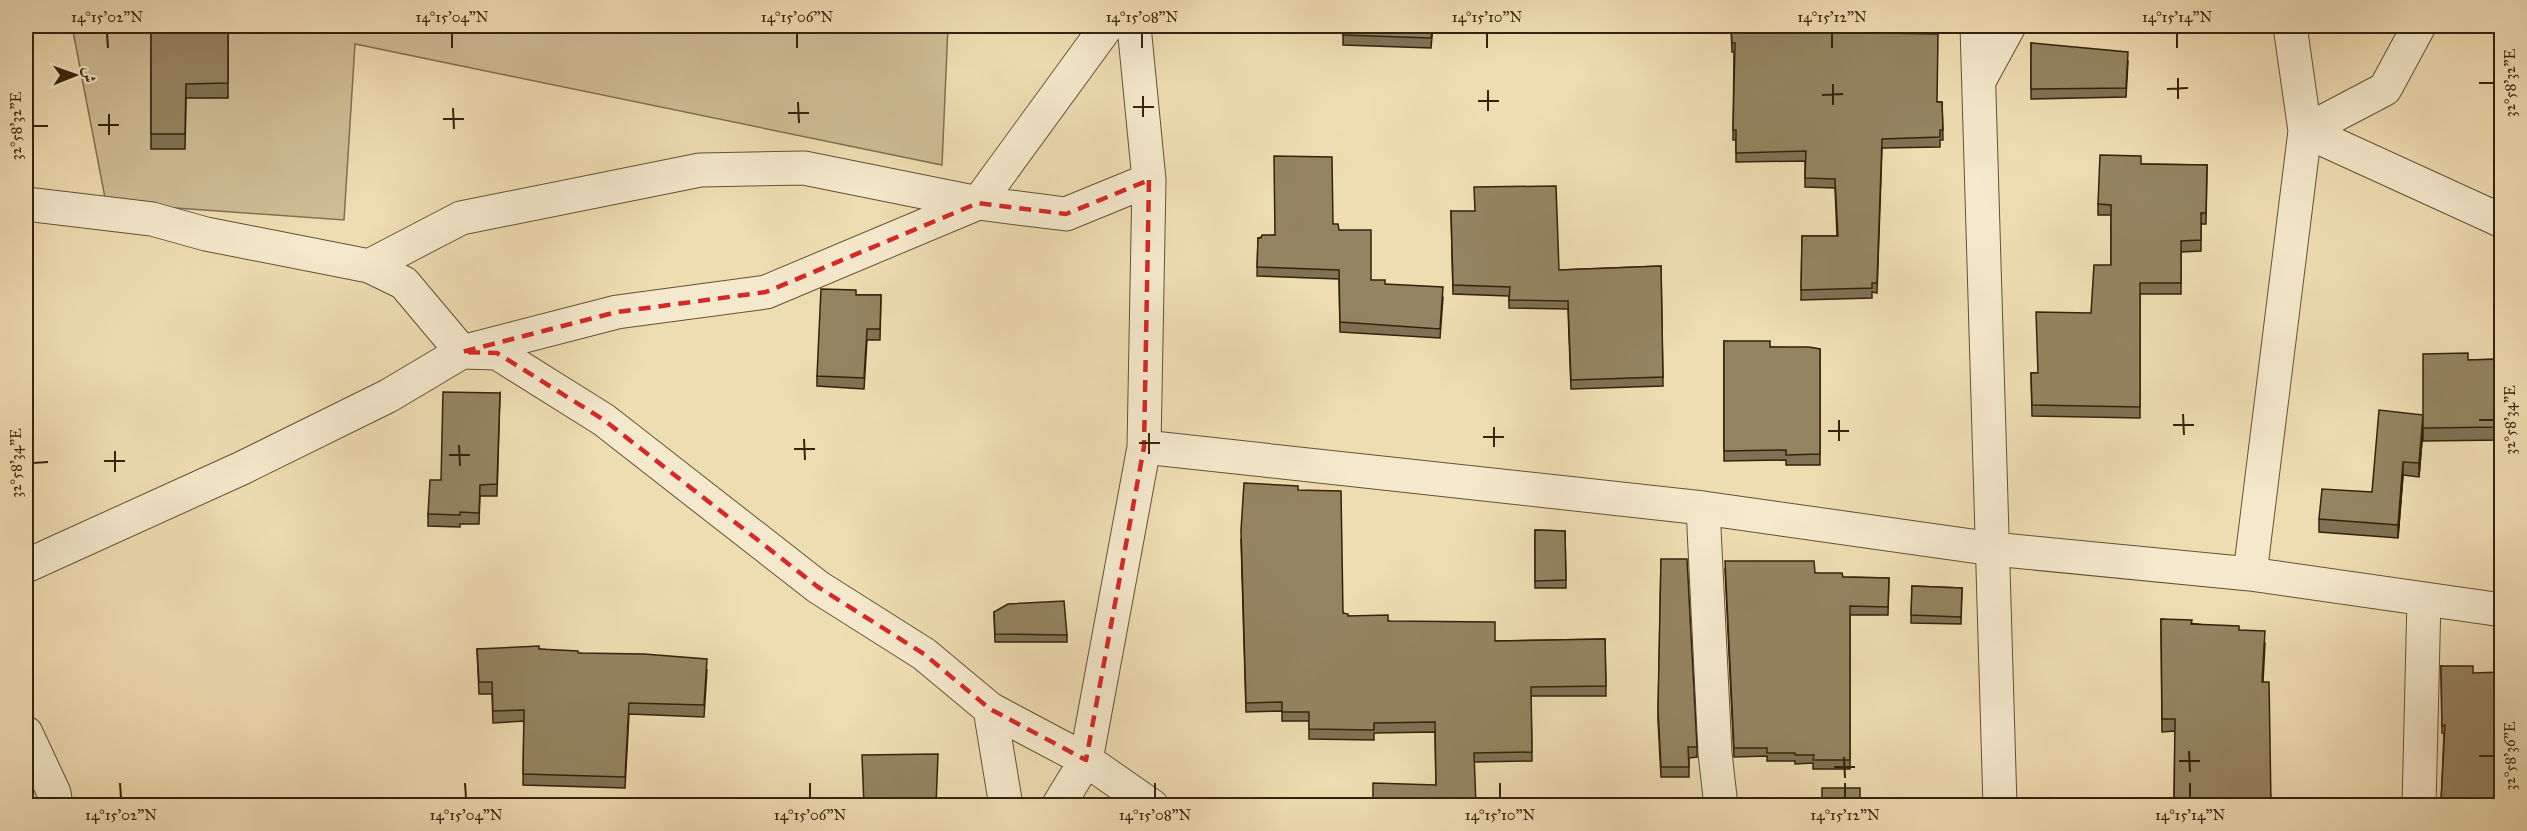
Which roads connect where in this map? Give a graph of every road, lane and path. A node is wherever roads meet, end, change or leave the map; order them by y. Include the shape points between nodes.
1 (1107, 26) edge
2 (1134, 26) edge
3 (1977, 26) edge
4 (2009, 26) edge
5 (2290, 26) edge
6 (2419, 26) edge
7 (1979, 82) junction
8 (2305, 131) junction
9 (1149, 180) junction
10 (978, 203) junction
11 (26, 204) edge
12 (2502, 221) edge
13 (369, 266) junction
14 (462, 352) junction
15 (1143, 447) junction
16 (1703, 508) junction
17 (1993, 549) junction
18 (26, 566) edge
19 (2250, 574) junction
20 (2424, 599) junction
21 (2502, 610) edge
22 (990, 709) junction
23 (26, 733) edge
24 (1086, 760) junction
25 (56, 806) edge
26 (1006, 806) edge
27 (1058, 806) edge
28 (1152, 806) edge
29 (1721, 806) edge
30 (2000, 806) edge
31 (2419, 806) edge

1 - 10 street
2 - 9 street
3 - 7 street
4 - 7 street
5 - 8 street
6 - 8 street via 2385,89
7 - 17 street
8 - 12 street
8 - 19 street
9 - 10 street via 1066,214
9 - 15 street
10 - 13 street via 804,168 700,170 461,218
10 - 14 street via 766,292 617,312
11 - 13 street via 152,219 206,234
13 - 14 street via 404,283
14 - 18 street via 388,396 242,468
14 - 22 street via 497,353 604,420 818,587 924,654
15 - 16 street
15 - 24 street
16 - 17 street
16 - 29 street
17 - 19 street
17 - 30 street
19 - 20 street
20 - 21 street
20 - 31 street
22 - 24 street
22 - 26 street
23 - 25 street via 54,793
24 - 27 street
24 - 28 street

